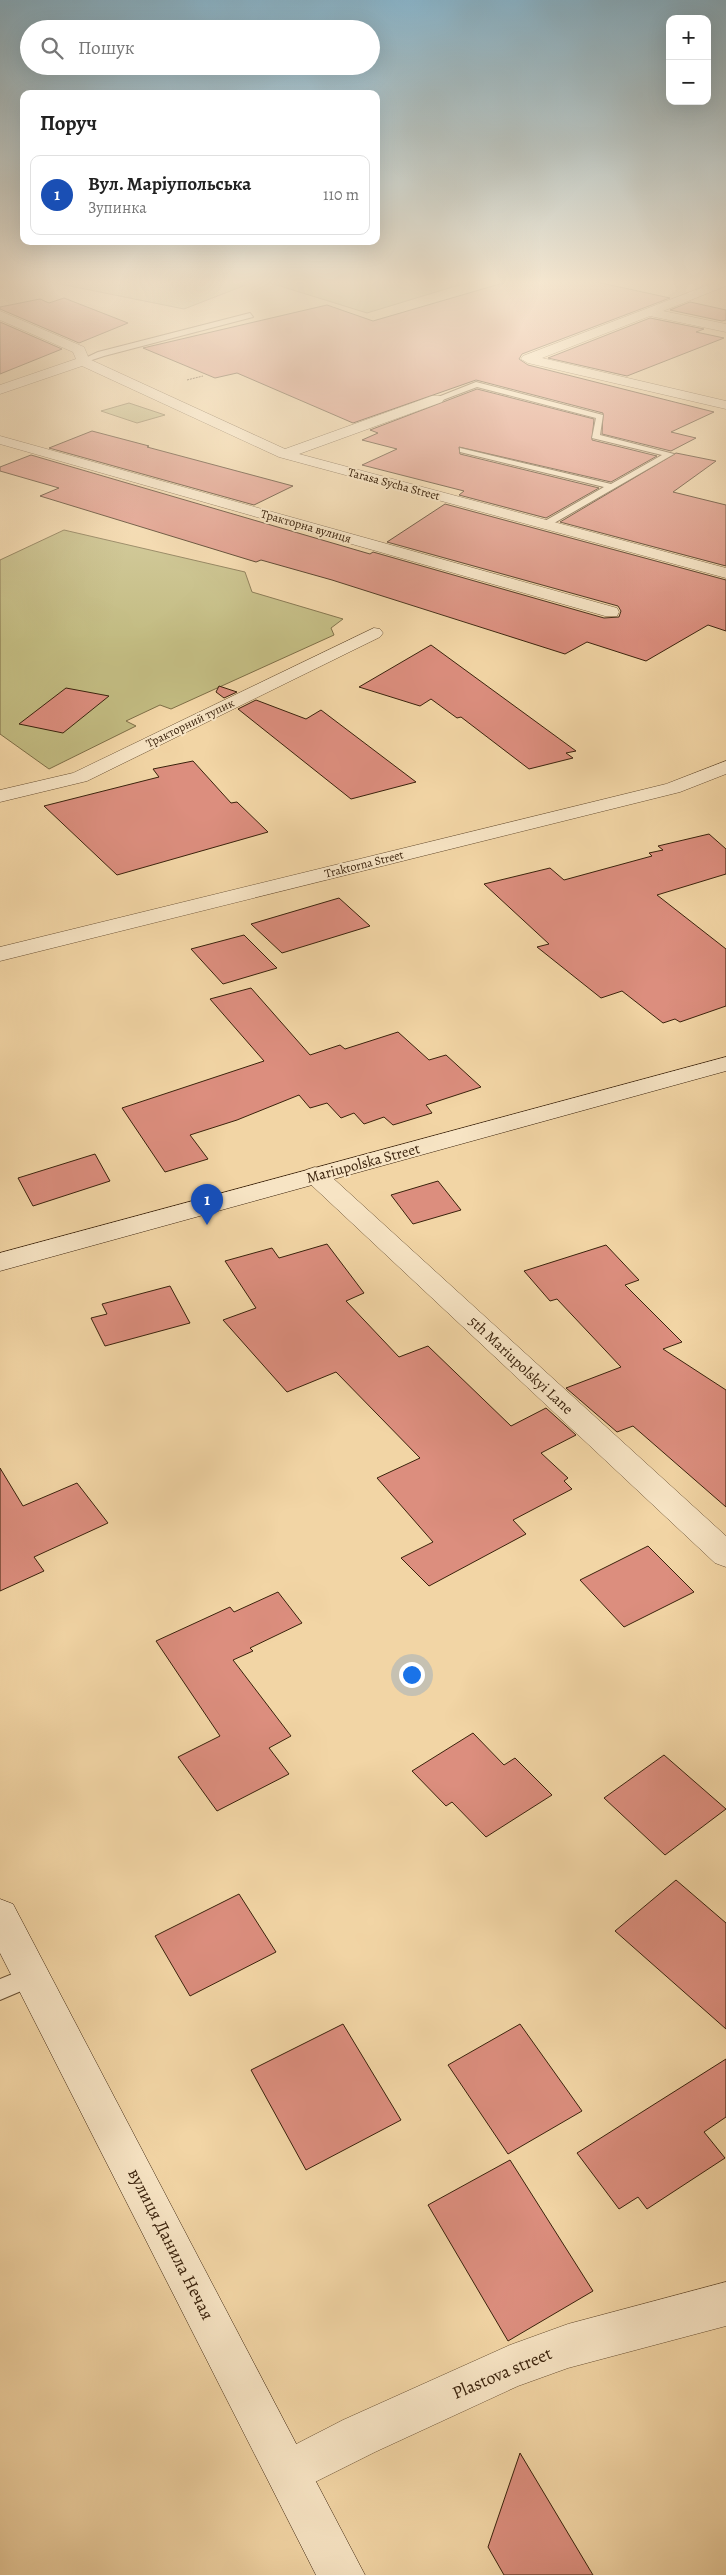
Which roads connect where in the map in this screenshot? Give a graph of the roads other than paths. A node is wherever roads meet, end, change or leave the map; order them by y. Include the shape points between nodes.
1 (170, 401) edge
2 (428, 401) edge
3 (541, 401) edge
4 (710, 401) edge
5 (726, 405) edge
6 (0, 440) edge
7 (464, 450) dead end
8 (284, 454) junction
9 (614, 487) junction
10 (546, 524) junction
11 (726, 573) edge
12 (611, 612) dead end
13 (374, 634) dead end
14 (726, 767) edge
15 (0, 796) edge
16 (0, 954) edge
17 (726, 1064) edge
18 (315, 1176) junction
19 (0, 1262) edge
20 (726, 1555) edge
21 (0, 1915) edge
22 (16, 1983) edge
23 (726, 2304) edge
24 (289, 2472) junction
25 (341, 2575) edge

1 - 8 street, Tarasa Sycha Street
2 - 8 street
3 - 9 lane via 600,417 595,436 670,454
4 - 5 street
6 - 12 street, Тракторна вулиця
7 - 9 lane
8 - 10 street, Tarasa Sycha Street
9 - 10 lane
10 - 11 street, Tarasa Sycha Street
13 - 15 street, Тракторний тупик via 80,777
14 - 16 street, Traktorna Street via 673,788
17 - 18 street, Mariupolska Street
18 - 19 street, Mariupolska Street
18 - 20 street, 5th Mariupolskyi Lane
21 - 22 street, вулиця Данила Нечая
22 - 24 street, вулиця Данила Нечая
23 - 24 street, Plastova street via 568,2346 510,2367
24 - 25 street, вулиця Данила Нечая

